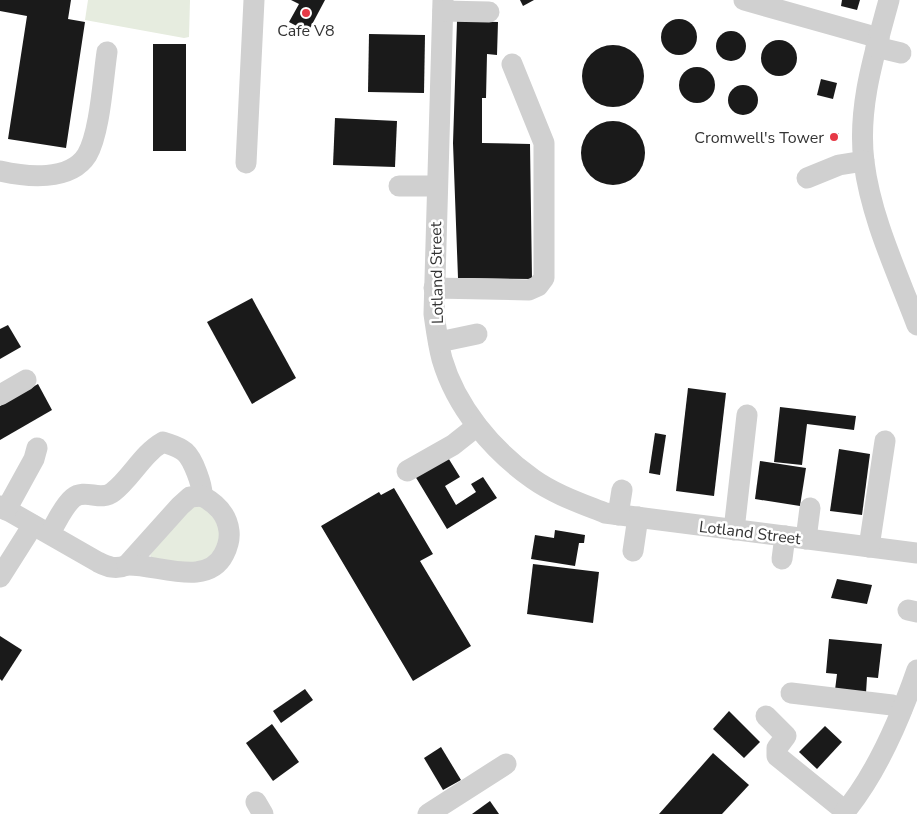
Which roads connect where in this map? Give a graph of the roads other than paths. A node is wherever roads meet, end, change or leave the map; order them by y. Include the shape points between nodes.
1 (254, 0) edge
2 (744, 0) edge
3 (889, 0) edge
4 (765, 3) edge
5 (443, 6) edge
6 (807, 8) edge
7 (489, 12) dead end
8 (878, 42) junction
9 (107, 52) dead end
10 (901, 53) dead end
11 (512, 64) dead end
12 (864, 160) junction
13 (246, 163) dead end
14 (0, 171) edge
15 (808, 178) dead end
16 (399, 186) dead end
17 (436, 186) junction
18 (434, 288) junction
19 (917, 325) edge
20 (478, 334) dead end
21 (439, 342) junction
22 (26, 380) dead end
23 (0, 395) edge
24 (747, 415) dead end
25 (476, 426) junction
26 (885, 441) dead end
27 (37, 448) dead end
28 (407, 471) dead end
29 (622, 490) dead end
30 (202, 496) junction
31 (3, 508) edge
32 (810, 508) dead end
33 (628, 516) junction
34 (41, 530) junction
35 (734, 530) junction
36 (786, 536) junction
37 (806, 539) junction
38 (869, 547) junction
39 (632, 551) dead end
40 (917, 554) edge
41 (782, 559) dead end
42 (127, 565) junction
43 (0, 577) edge
44 (917, 670) edge
45 (791, 693) dead end
46 (902, 709) junction
47 (766, 716) dead end
48 (506, 764) dead end
49 (844, 812) edge
50 (428, 814) edge

1 - 13 street
2 - 4 street
3 - 8 street
4 - 6 street
5 - 7 street
5 - 17 street, Lotland Street
6 - 8 street
8 - 10 street
8 - 12 street via 865,102
9 - 14 street via 92,143 85,157 62,172 41,176
11 - 18 street via 544,142 544,278 529,290
12 - 15 street via 839,165
12 - 19 street via 877,220
16 - 17 street
17 - 18 street, Lotland Street
18 - 21 street, Lotland Street
20 - 21 street
21 - 25 street, Lotland Street via 442,359 459,399
22 - 23 street
24 - 35 street
25 - 28 street via 453,445
25 - 33 street, Lotland Street via 501,453 533,479 569,499 605,513
26 - 38 street
27 - 31 street via 34,459
29 - 33 street
30 - 34 street via 203,488 186,453 163,442 152,448 112,494 79,495
30 - 42 street via 190,497 180,506
30 - 42 street via 221,509 230,533 228,546 215,565 194,573
31 - 34 street
32 - 37 street
33 - 35 street, Lotland Street
33 - 39 street
34 - 42 street via 98,562 120,568
34 - 43 street
35 - 36 street, Lotland Street
36 - 37 street, Lotland Street
36 - 41 street
37 - 38 street, Lotland Street
38 - 40 street, Lotland Street
44 - 46 street
45 - 46 street
46 - 49 street via 867,778
47 - 49 street via 786,736 777,748 777,756
48 - 50 street

